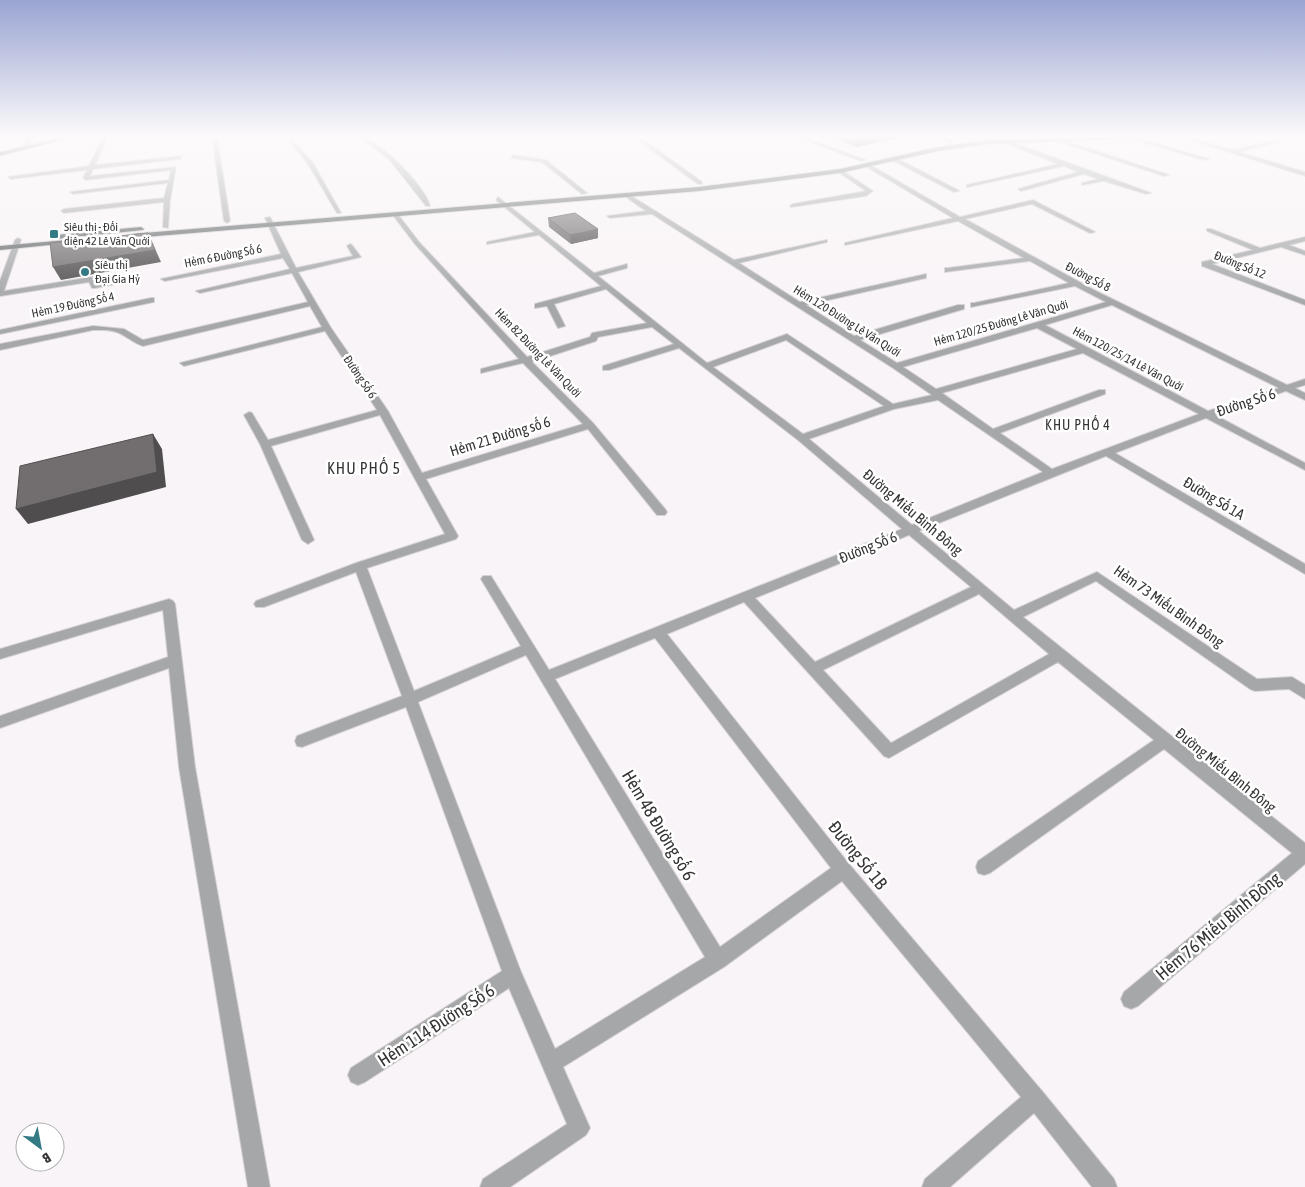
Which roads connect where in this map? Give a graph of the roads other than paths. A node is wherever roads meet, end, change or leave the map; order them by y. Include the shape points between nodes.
1 (169, 192) edge
2 (223, 192) edge
3 (327, 192) edge
4 (419, 192) edge
5 (591, 192) edge
6 (657, 192) edge
7 (868, 192) edge
8 (915, 192) edge
9 (584, 193) joint
10 (626, 195) junction
11 (168, 200) junction
12 (502, 202) junction
13 (428, 205) junction
14 (793, 206) dead end
15 (64, 211) dead end
16 (339, 212) junction
17 (653, 212) junction
18 (395, 214) junction
19 (610, 216) dead end
20 (959, 219) junction
21 (269, 221) junction
22 (227, 222) junction
23 (166, 227) junction
24 (1209, 230) dead end
25 (1092, 232) dead end
26 (541, 233) junction
27 (1305, 239) edge
28 (825, 241) dead end
29 (0, 242) edge
30 (489, 243) dead end
31 (17, 244) junction
32 (847, 244) dead end
33 (1282, 244) junction
34 (350, 246) dead end
35 (0, 248) edge
36 (1259, 250) junction
37 (1305, 253) edge
38 (286, 255) junction
39 (1031, 259) junction
40 (731, 263) junction
41 (624, 266) dead end
42 (948, 270) dead end
43 (295, 271) junction
44 (594, 275) junction
45 (923, 276) dead end
46 (165, 279) dead end
47 (134, 280) dead end
48 (1076, 284) junction
49 (608, 286) junction
50 (200, 291) dead end
51 (0, 293) edge
52 (151, 300) dead end
53 (313, 303) junction
54 (1112, 303) junction
55 (1305, 303) edge
56 (550, 304) junction
57 (797, 305) junction
58 (974, 305) dead end
59 (538, 306) dead end
60 (961, 307) dead end
61 (655, 324) junction
62 (1038, 325) junction
63 (561, 326) dead end
64 (327, 328) junction
65 (0, 332) edge
66 (853, 339) junction
67 (681, 345) junction
68 (0, 347) edge
69 (1083, 350) junction
70 (525, 360) junction
71 (184, 363) dead end
72 (706, 366) junction
73 (896, 366) junction
74 (606, 368) dead end
75 (484, 371) dead end
76 (1305, 382) edge
77 (1287, 389) junction
78 (1102, 392) dead end
79 (939, 394) junction
80 (1305, 397) edge
81 (891, 407) junction
82 (383, 411) junction
83 (248, 415) dead end
84 (1206, 415) junction
85 (590, 424) junction
86 (993, 432) junction
87 (802, 438) junction
88 (265, 444) junction
89 (1108, 453) junction
90 (1305, 467) edge
91 (1050, 473) junction
92 (420, 477) junction
93 (661, 512) dead end
94 (911, 530) junction
95 (308, 540) dead end
96 (360, 566) junction
97 (1305, 570) edge
98 (487, 580) dead end
99 (980, 588) junction
100 (746, 596) junction
101 (260, 604) dead end
102 (1013, 616) junction
103 (656, 631) junction
104 (530, 648) junction
105 (0, 654) edge
106 (1059, 655) junction
107 (175, 660) junction
108 (813, 669) junction
109 (546, 677) junction
110 (1305, 693) edge
111 (410, 699) junction
112 (0, 722) edge
113 (1165, 740) junction
114 (302, 741) dead end
115 (1305, 853) edge
116 (984, 867) dead end
117 (843, 870) junction
118 (717, 960) junction
119 (513, 976) junction
120 (1131, 999) dead end
121 (551, 1063) junction
122 (358, 1075) dead end
123 (1035, 1098) junction
124 (259, 1187) edge
125 (491, 1187) edge
126 (933, 1187) edge
127 (1106, 1187) edge

1 - 11 street
2 - 22 street
3 - 16 street
4 - 13 street
5 - 9 main road
6 - 10 main road
7 - 14 street
8 - 20 street, Đường Số 8
9 - 12 main road
10 - 12 main road
10 - 17 street, Hẻm 120 Đường Lê Văn Quới
11 - 15 street
11 - 23 street
12 - 13 main road
12 - 18 main road
12 - 26 street, Đường Miếu Bình Đông
13 - 16 main road
16 - 21 main road
17 - 19 street
17 - 40 street, Hẻm 120 Đường Lê Văn Quới
18 - 21 main road
18 - 70 street, Hẻm 82 Đường Lê Văn Quới via 417,243
20 - 25 street via 1033,202
20 - 32 street
20 - 39 street, Đường Số 8
21 - 22 main road
21 - 31 main road
21 - 38 street, Đường Số 6
22 - 23 main road
23 - 31 main road
24 - 36 street
26 - 30 street
26 - 44 street, Đường Miếu Bình Đông
27 - 33 street, Đường Số 12
28 - 40 street
29 - 31 main road
31 - 35 main road
31 - 51 street
33 - 36 street, Đường Số 12
33 - 37 street
34 - 43 street via 357,257
36 - 55 street, Đường Số 12 via 1205,264
38 - 43 street, Đường Số 6
38 - 46 street, Hẻm 6 Đường Số 6
39 - 42 street
39 - 48 street, Đường Số 8
40 - 57 street, Hẻm 120 Đường Lê Văn Quới
41 - 44 street
43 - 50 street
43 - 53 street, Đường Số 6
44 - 49 street, Đường Miếu Bình Đông
45 - 57 street
47 - 51 street via 95,286 92,279
48 - 54 street, Đường Số 8
48 - 58 street
49 - 56 street
49 - 61 street, Đường Miếu Bình Đông
52 - 65 street, Hẻm 19 Đường Số 4
53 - 64 street, Đường Số 6
53 - 68 street via 143,343 120,331 93,328
54 - 62 street, Hẻm 120/25 Đường Lê Văn Quới
54 - 77 street, Đường Số 8
56 - 59 street
56 - 63 street
57 - 66 street, Hẻm 120 Đường Lê Văn Quới
60 - 66 street
61 - 67 street, Đường Miếu Bình Đông
61 - 70 street via 596,336
62 - 69 street, Hẻm 120/25/14 Lê Văn Quới
62 - 73 street, Hẻm 120/25 Đường Lê Văn Quới
64 - 71 street
64 - 82 street, Đường Số 6
66 - 73 street, Hẻm 120 Đường Lê Văn Quới
67 - 72 street, Đường Miếu Bình Đông
67 - 74 street
69 - 79 street
69 - 84 street, Hẻm 120/25/14 Lê Văn Quới
70 - 75 street
70 - 85 street, Hẻm 82 Đường Lê Văn Quới
72 - 81 street via 787,337
72 - 87 street, Đường Miếu Bình Đông
73 - 79 street, Hẻm 120 Đường Lê Văn Quới
76 - 77 street, Đường Số 6
77 - 80 street, Đường Số 8
77 - 84 street, Đường Số 6
78 - 86 street
79 - 81 street
79 - 86 street, Hẻm 120 Đường Lê Văn Quới
81 - 87 street
82 - 88 street
82 - 92 street, Đường Số 6
83 - 88 street
84 - 89 street, Đường Số 6
84 - 90 street, Hẻm 120/25/14 Lê Văn Quới
85 - 92 street, Hẻm 21 Đường số 6
85 - 93 street, Hẻm 82 Đường Lê Văn Quới
86 - 91 street, Hẻm 120 Đường Lê Văn Quới
87 - 94 street, Đường Miếu Bình Đông
88 - 95 street
89 - 91 street, Đường Số 6
89 - 97 street, Đường Số 1A
91 - 94 street, Đường Số 6
92 - 96 street, Đường Số 6 via 452,536
94 - 99 street, Đường Miếu Bình Đông
94 - 100 street, Đường Số 6
96 - 101 street
96 - 111 street
98 - 104 street, Hẻm 48 Đường số 6
99 - 102 street, Đường Miếu Bình Đông
99 - 108 street
100 - 103 street, Đường Số 6
100 - 108 street
102 - 106 street, Đường Miếu Bình Đông
102 - 110 street, Hẻm 73 Miếu Bình Đông via 1096,576 1255,685 1292,683
103 - 109 street, Đường Số 6
103 - 117 street, Đường Số 1B
104 - 109 street, Hẻm 48 Đường số 6
104 - 111 street
105 - 107 street via 169,604
106 - 108 street via 889,751
106 - 113 street, Đường Miếu Bình Đông
107 - 112 street
107 - 124 street via 187,768
109 - 118 street, Hẻm 48 Đường số 6
111 - 114 street
111 - 119 street
113 - 115 street, Đường Miếu Bình Đông
113 - 116 street
115 - 120 street, Hẻm 76 Miếu Bình Đông
117 - 118 street
117 - 123 street, Đường Số 1B
118 - 121 street
119 - 121 street
119 - 122 street, Hẻm 114 Đường Số 6
121 - 125 street via 579,1128
123 - 126 street
123 - 127 street

